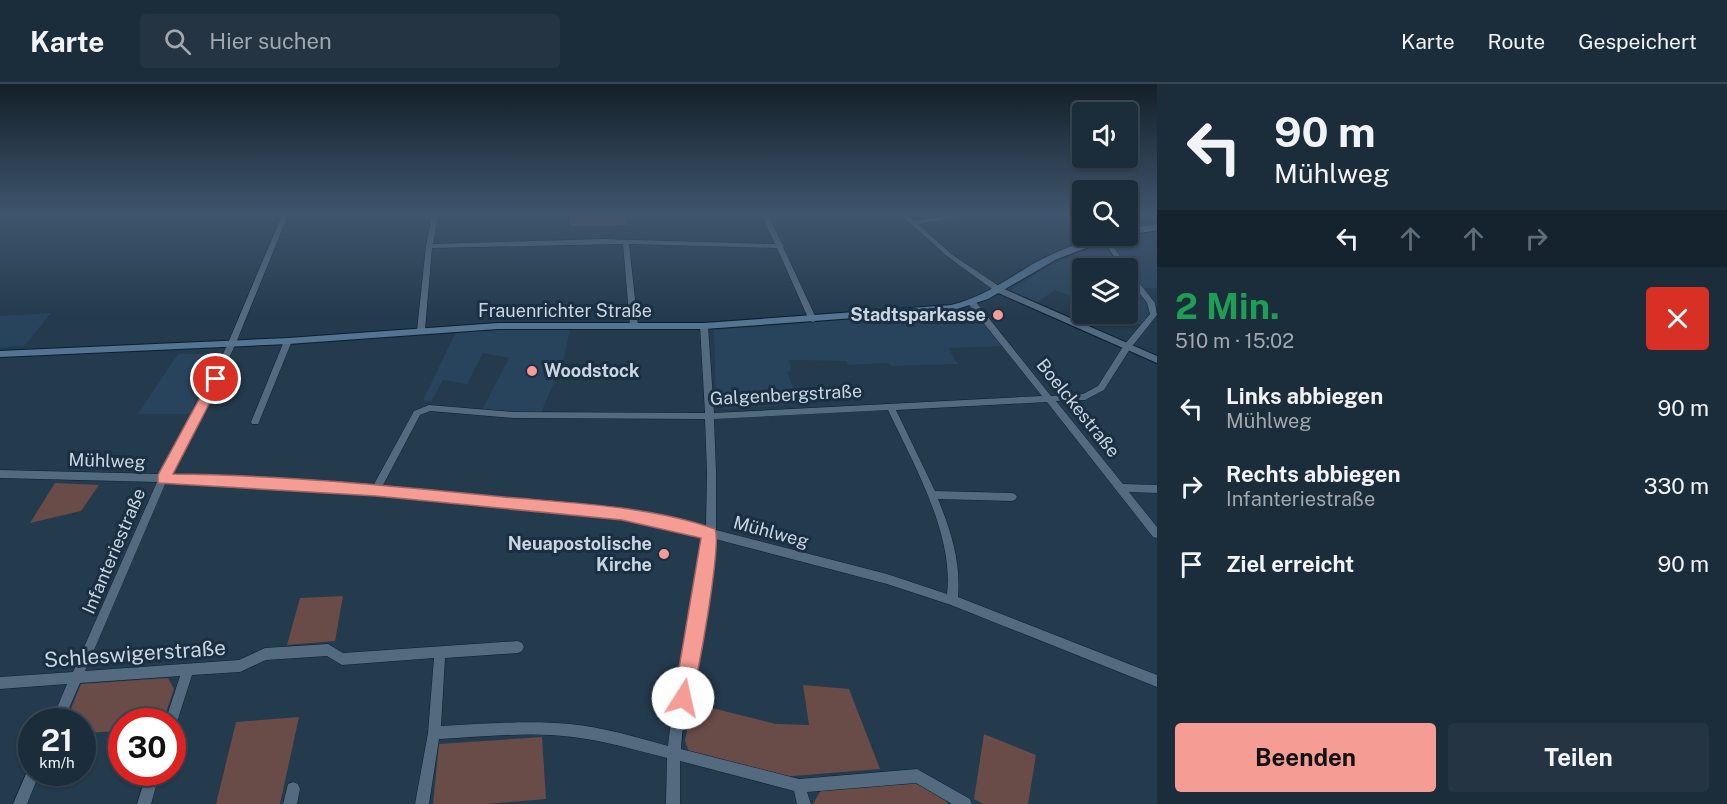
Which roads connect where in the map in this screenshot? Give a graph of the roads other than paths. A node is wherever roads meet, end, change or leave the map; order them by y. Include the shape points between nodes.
1 (271, 249) edge
2 (429, 249) edge
3 (627, 249) edge
4 (782, 249) edge
5 (943, 249) edge
6 (1078, 249) edge
7 (1138, 283) edge
8 (999, 290) junction
9 (1154, 303) edge
10 (973, 304) junction
11 (813, 320) junction
12 (634, 326) junction
13 (704, 326) junction
14 (421, 330) junction
15 (288, 341) junction
16 (232, 343) junction
17 (1127, 347) junction
18 (0, 354) edge
19 (1157, 360) edge
20 (1049, 399) junction
21 (890, 406) junction
22 (707, 416) junction
23 (255, 422) dead end
24 (0, 474) edge
25 (163, 479) junction
26 (1123, 488) junction
27 (1157, 489) edge
28 (376, 490) junction
29 (931, 495) junction
30 (1012, 497) dead end
31 (709, 533) junction
32 (1157, 534) edge
33 (952, 600) junction
34 (518, 647) dead end
35 (440, 652) junction
36 (188, 670) junction
37 (77, 678) junction
38 (1157, 681) edge
39 (0, 683) edge
40 (63, 708) edge
41 (176, 708) edge
42 (434, 733) junction
43 (673, 754) junction
44 (28, 786) edge
45 (150, 786) edge
46 (799, 786) junction
47 (293, 789) dead end
48 (20, 804) edge
49 (144, 804) edge
50 (290, 804) edge
51 (422, 804) edge
52 (673, 804) edge
53 (804, 804) edge
54 (965, 804) edge

1 - 16 street, Infanteriestraße
2 - 14 street
3 - 12 street
4 - 11 street
5 - 8 street
6 - 8 main road, Frauenrichter Straße via 1037,266
7 - 9 street, Galgenbergstraße
8 - 10 main road, Frauenrichter Straße
8 - 17 street
9 - 17 street, Galgenbergstraße via 1154,314
10 - 11 main road, Frauenrichter Straße
10 - 20 street, Boelckestraße
11 - 13 main road, Frauenrichter Straße
12 - 13 main road, Frauenrichter Straße
12 - 14 main road, Frauenrichter Straße
13 - 22 street
14 - 15 main road, Frauenrichter Straße
15 - 16 main road, Frauenrichter Straße
15 - 23 street
16 - 18 main road, Frauenrichter Straße
16 - 25 street, Infanteriestraße
17 - 19 street
17 - 20 street, Galgenbergstraße via 1095,394
20 - 21 street, Galgenbergstraße
20 - 26 street, Boelckestraße
21 - 22 street, Galgenbergstraße
21 - 29 street
22 - 28 street, Galgenbergstraße via 492,414 429,408 417,413
22 - 31 street via 713,472
24 - 25 street, Mühlweg
25 - 28 street, Mühlweg
25 - 37 street, Infanteriestraße
26 - 27 street
26 - 32 street, Boelckestraße
28 - 31 street, Mühlweg via 622,514
29 - 30 street
29 - 33 street via 947,539 956,586
31 - 33 street, Mühlweg
31 - 43 street via 708,560
33 - 38 street, Mühlweg
34 - 35 street, Schleswigerstraße
35 - 36 street, Schleswigerstraße via 342,659 328,650 265,654 240,666
35 - 42 street
36 - 37 street, Schleswigerstraße
36 - 41 street
37 - 39 street, Schleswigerstraße
37 - 40 street, Infanteriestraße
42 - 43 street via 571,730
42 - 51 street
43 - 46 street
43 - 52 street
44 - 48 street
45 - 49 street
46 - 53 street
46 - 54 street via 917,776
47 - 50 street

